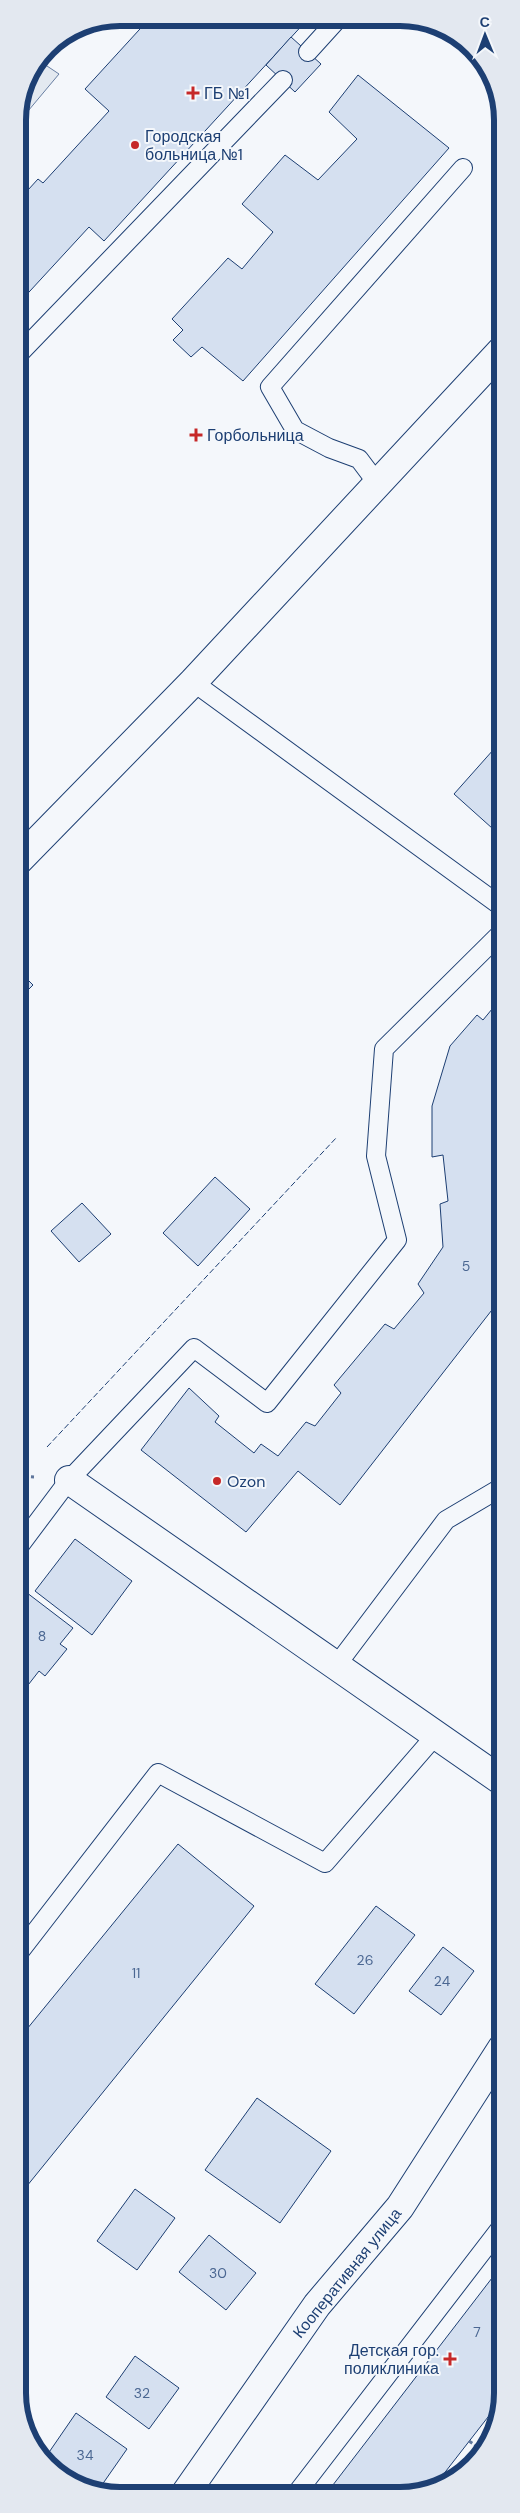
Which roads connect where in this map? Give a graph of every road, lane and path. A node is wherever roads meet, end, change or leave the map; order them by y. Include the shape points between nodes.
1 (332, 26) edge
2 (308, 52) dead end
3 (283, 80) dead end
4 (462, 168) dead end
5 (26, 347) edge
6 (494, 359) edge
7 (377, 483) junction
8 (193, 682) junction
9 (26, 853) edge
10 (494, 901) edge
11 (494, 940) edge
12 (69, 1480) junction
13 (494, 1492) edge
14 (26, 1537) edge
15 (336, 1666) junction
16 (435, 1736) junction
17 (494, 1776) edge
18 (26, 1944) edge
19 (494, 2060) edge
20 (494, 2236) edge
21 (469, 2441) dead end
22 (477, 2446) edge
23 (190, 2487) edge
24 (301, 2487) edge

1 - 2 lane
3 - 5 lane
4 - 7 lane via 270,387 295,430 329,448 359,458
6 - 7 street
7 - 8 street
8 - 9 street
8 - 10 lane
11 - 12 lane via 384,1049 376,1156 397,1240 267,1402 194,1348
12 - 14 lane
12 - 15 street
13 - 15 lane via 446,1520
15 - 16 street
16 - 17 street
16 - 18 lane via 325,1863 158,1773
19 - 23 street, Кооперативная улица via 400,2207 317,2305
20 - 24 lane
21 - 22 path

